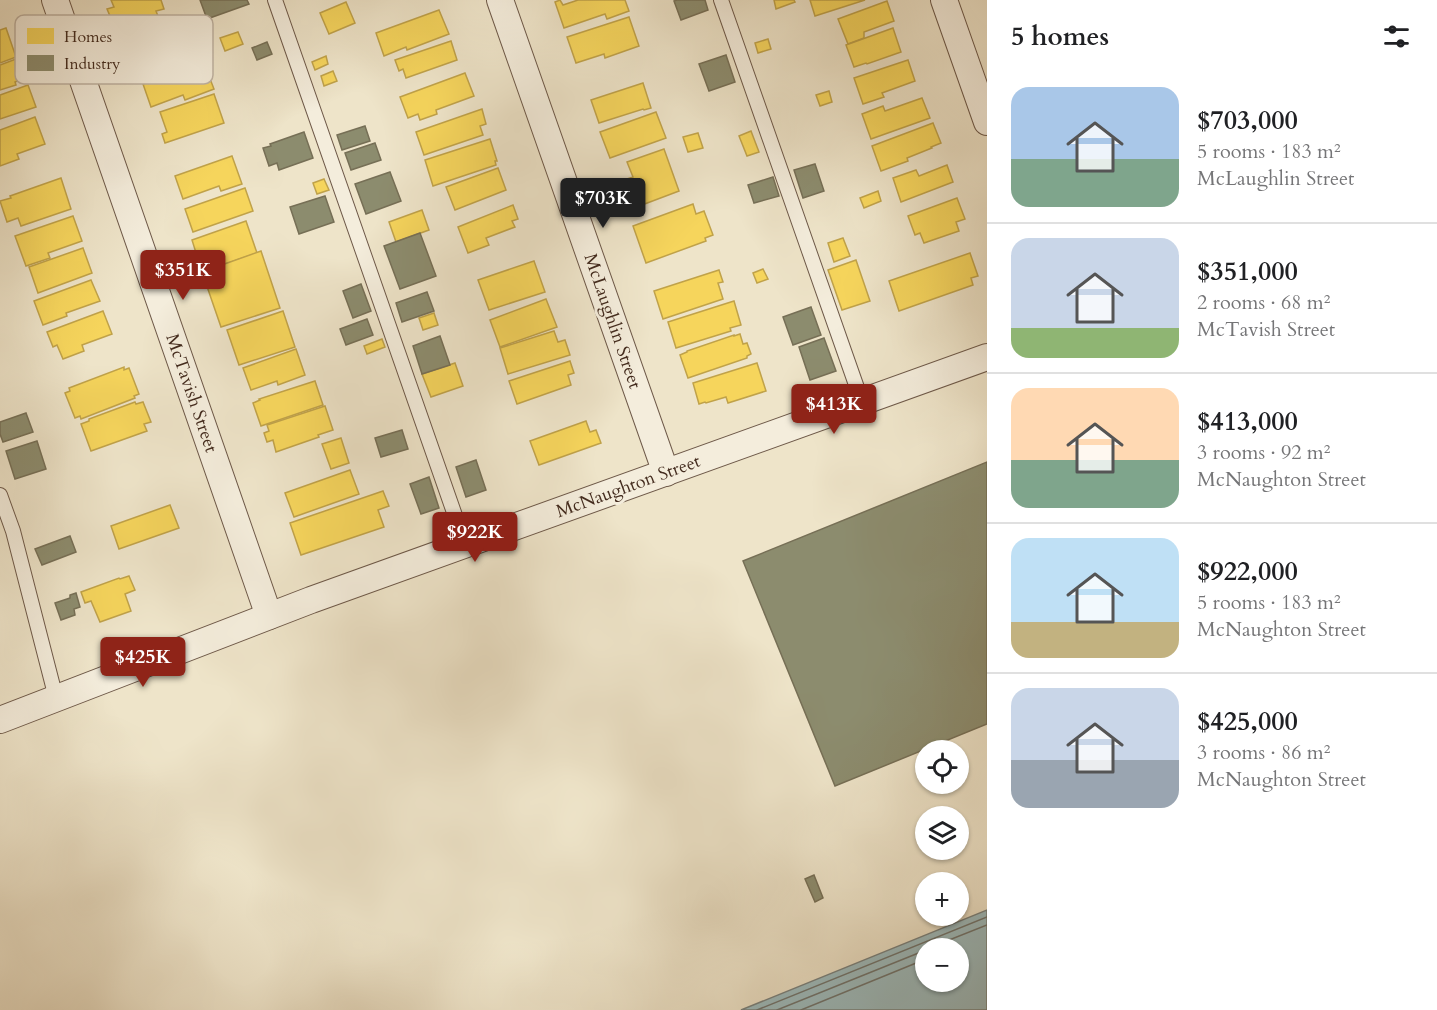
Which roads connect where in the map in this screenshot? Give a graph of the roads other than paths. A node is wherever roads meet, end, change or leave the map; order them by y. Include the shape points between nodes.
1 (56, 0) edge
2 (275, 0) edge
3 (500, 0) edge
4 (720, 0) edge
5 (944, 0) edge
6 (61, 15) edge
7 (85, 84) edge
8 (987, 122) edge
9 (987, 357) edge
10 (862, 402) junction
11 (666, 473) junction
12 (0, 495) edge
13 (465, 544) junction
14 (269, 616) junction
15 (56, 698) junction
16 (0, 720) edge

1 - 6 street, McTavish Street
2 - 13 lane
3 - 11 street, McLaughlin Street
4 - 10 lane
5 - 8 street
7 - 14 street, McTavish Street
9 - 10 street, McNaughton Street
10 - 11 street, McNaughton Street
11 - 13 street, McNaughton Street
12 - 15 lane
13 - 14 street, McNaughton Street
14 - 15 street, McNaughton Street
15 - 16 street, McNaughton Street

